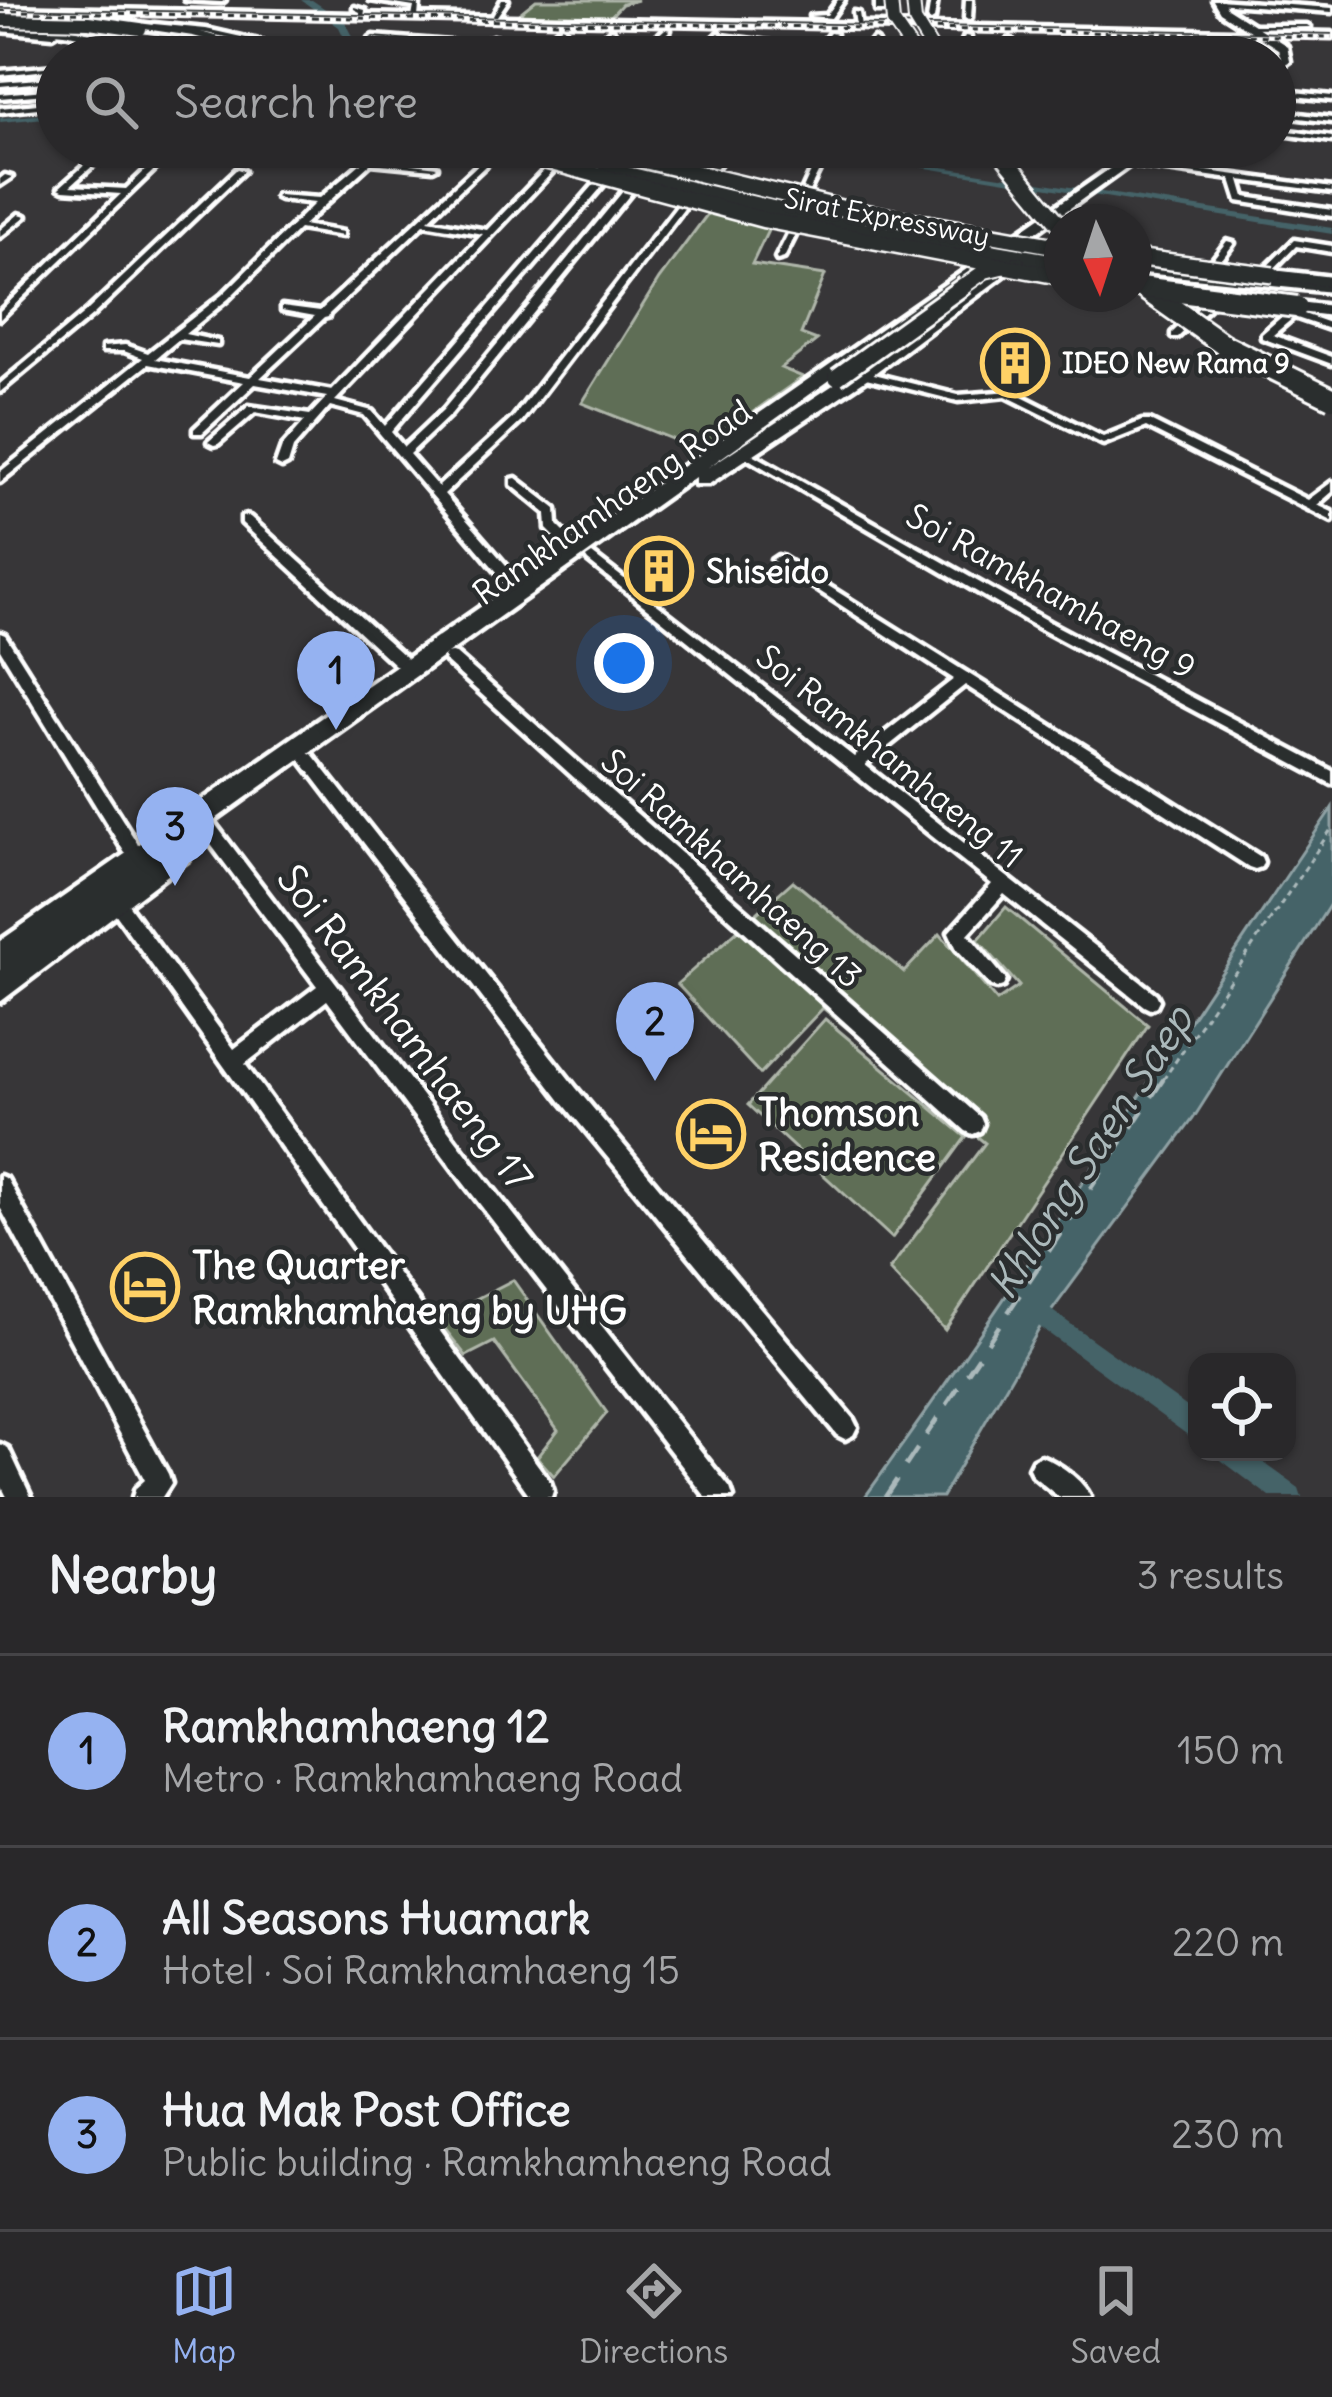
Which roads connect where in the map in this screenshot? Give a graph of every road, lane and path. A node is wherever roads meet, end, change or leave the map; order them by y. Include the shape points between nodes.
1 (34, 0) edge
2 (188, 0) edge
3 (222, 0) edge
4 (373, 0) edge
5 (505, 0) edge
6 (908, 0) edge
7 (934, 0) edge
8 (970, 0) edge
9 (1248, 0) edge
10 (1215, 1) edge
11 (884, 3) edge
12 (839, 4) edge
13 (826, 5) edge
14 (1332, 7) edge
15 (0, 9) edge
16 (27, 9) junction
17 (856, 13) dead end
18 (494, 15) dead end
19 (813, 16) dead end
20 (415, 17) junction
21 (968, 18) dead end
22 (931, 20) dead end
23 (2, 22) edge
24 (859, 26) junction
25 (146, 27) junction
26 (1306, 27) dead end
27 (562, 28) dead end
28 (79, 30) junction
29 (409, 30) dead end
30 (668, 30) dead end
31 (612, 31) dead end
32 (1255, 31) junction
33 (1332, 34) edge
34 (73, 36) edge
35 (94, 36) edge
36 (105, 36) edge
37 (141, 36) edge
38 (180, 36) edge
39 (194, 36) edge
40 (457, 36) edge
41 (552, 36) edge
42 (606, 36) edge
43 (662, 36) edge
44 (893, 36) edge
45 (919, 36) edge
46 (1261, 36) edge
47 (1262, 36) edge
48 (36, 70) edge
49 (0, 73) edge
50 (36, 81) edge
51 (0, 84) edge
52 (36, 93) edge
53 (1296, 94) edge
54 (0, 96) edge
55 (1332, 98) edge
56 (36, 106) edge
57 (0, 110) edge
58 (1296, 116) edge
59 (1332, 120) edge
60 (1296, 130) edge
61 (1332, 134) edge
62 (86, 168) edge
63 (153, 168) edge
64 (361, 168) edge
65 (478, 168) edge
66 (547, 168) edge
67 (577, 168) edge
68 (609, 168) edge
69 (614, 168) edge
70 (614, 168) edge
71 (646, 168) edge
72 (676, 168) edge
73 (712, 168) edge
74 (817, 168) edge
75 (1010, 168) edge
76 (1018, 168) edge
77 (1130, 168) edge
78 (1203, 168) edge
79 (241, 171) dead end
80 (641, 174) junction
81 (1235, 177) junction
82 (1261, 180) junction
83 (702, 182) junction
84 (1332, 190) edge
85 (128, 192) junction
86 (1263, 193) dead end
87 (691, 194) junction
88 (280, 197) dead end
89 (322, 201) junction
90 (1079, 204) edge
91 (798, 213) junction
92 (1332, 213) edge
93 (22, 216) dead end
94 (1044, 216) edge
95 (1044, 221) edge
96 (425, 222) junction
97 (1044, 223) edge
98 (296, 226) junction
99 (1030, 230) junction
100 (490, 233) junction
101 (0, 234) edge
102 (340, 234) dead end
103 (935, 240) junction
104 (1230, 243) dead end
105 (1044, 246) edge
106 (1044, 247) edge
107 (1044, 248) edge
108 (1044, 248) edge
109 (1332, 249) edge
110 (1044, 250) edge
111 (1011, 253) junction
112 (1044, 254) edge
113 (989, 256) junction
114 (1044, 257) edge
115 (780, 258) dead end
116 (968, 272) junction
117 (1208, 272) junction
118 (1152, 274) edge
119 (1152, 277) edge
120 (1152, 277) edge
121 (1152, 278) edge
122 (1259, 278) junction
123 (990, 281) junction
124 (1152, 289) edge
125 (1223, 290) junction
126 (1152, 292) edge
127 (1269, 296) junction
128 (1332, 296) edge
129 (285, 308) dead end
130 (1292, 313) junction
131 (325, 315) junction
132 (0, 316) edge
133 (1332, 327) edge
134 (1174, 335) dead end
135 (179, 336) junction
136 (214, 343) dead end
137 (107, 349) dead end
138 (150, 359) junction
139 (1332, 361) edge
140 (862, 374) junction
141 (253, 381) junction
142 (0, 388) edge
143 (1332, 398) edge
144 (331, 399) junction
145 (1332, 408) edge
146 (313, 419) junction
147 (198, 431) dead end
148 (386, 431) junction
149 (770, 436) junction
150 (214, 442) dead end
151 (405, 452) junction
152 (744, 452) junction
153 (282, 464) dead end
154 (0, 478) edge
155 (516, 482) dead end
156 (1332, 486) edge
157 (439, 492) junction
158 (651, 497) junction
159 (1310, 505) junction
160 (1332, 517) edge
161 (246, 520) dead end
162 (581, 552) junction
163 (778, 560) dead end
164 (521, 584) junction
165 (0, 638) edge
166 (451, 658) junction
167 (400, 661) junction
168 (966, 677) junction
169 (308, 758) junction
170 (854, 765) junction
171 (1332, 778) edge
172 (204, 832) junction
173 (131, 848) junction
174 (1255, 862) dead end
175 (1002, 885) junction
176 (116, 901) junction
177 (3, 964) edge
178 (997, 980) dead end
179 (328, 988) junction
180 (1150, 1000) dead end
181 (233, 1061) junction
182 (973, 1124) dead end
183 (0, 1186) edge
184 (845, 1427) dead end
185 (0, 1456) edge
186 (1041, 1468) dead end
187 (541, 1491) dead end
188 (19, 1497) edge
189 (145, 1497) edge
190 (721, 1497) edge
191 (1078, 1497) edge

1 - 16 street
2 - 3 street
4 - 20 street via 417,5
5 - 18 street
6 - 45 highway, bridge
7 - 22 street
8 - 21 street
9 - 14 street
10 - 14 street
10 - 32 main road
11 - 44 highway, bridge
12 - 13 street
12 - 19 street via 829,18
15 - 16 street
16 - 20 street
17 - 24 street
20 - 24 street
23 - 25 highway, bridge
23 - 28 main road
23 - 34 main road
23 - 35 highway, bridge
24 - 32 street
25 - 38 highway
25 - 39 highway
26 - 32 street
27 - 41 street
28 - 36 main road
28 - 37 highway
29 - 40 street
30 - 43 street
31 - 42 street
32 - 33 street
32 - 46 main road
32 - 47 main road
48 - 49 street
50 - 51 street
52 - 54 street
53 - 55 street
56 - 57 street
58 - 59 street
60 - 61 street
62 - 85 street via 64,188
63 - 85 street
64 - 89 street
65 - 96 street
66 - 100 street
67 - 107 highway, Sirat Expressway, bridge via 805,229
68 - 148 street
69 - 106 main road, bridge via 862,229
70 - 80 main road
71 - 80 street
72 - 105 highway, Sirat Expressway, bridge
73 - 83 street
74 - 91 street
75 - 95 highway, bridge
76 - 94 highway, bridge
77 - 90 main road, Ramkhamhaeng Road
78 - 81 street
79 - 142 street
80 - 83 main road
80 - 87 main road
80 - 151 street via 447,412
81 - 82 street
81 - 92 street via 1241,199
82 - 84 street
82 - 86 street
83 - 91 main road
85 - 132 street
87 - 91 main road
87 - 157 street via 517,420
88 - 89 street
89 - 98 street
91 - 103 main road
91 - 115 street
93 - 101 street
96 - 100 street
96 - 131 street
97 - 99 main road, Ramkhamhaeng Road
98 - 102 street
98 - 135 street
99 - 103 main road
99 - 111 main road, Ramkhamhaeng Road
100 - 144 street
103 - 111 main road
103 - 113 main road
103 - 116 main road
104 - 117 street
108 - 111 main road, Ramkhamhaeng Road
109 - 122 street via 1294,243
110 - 111 main road
111 - 113 main road
111 - 123 main road, Ramkhamhaeng Road
112 - 149 main road, bridge via 985,271 837,377
113 - 116 main road, Ramkhamhaeng Road
114 - 123 main road
116 - 158 main road, Ramkhamhaeng Road
117 - 118 main road
117 - 122 main road
119 - 128 highway, bridge
120 - 128 highway, bridge
121 - 125 main road
122 - 128 main road
123 - 140 main road, Ramkhamhaeng Road
124 - 143 highway, bridge via 1224,345
125 - 127 main road
125 - 134 street
126 - 145 highway, bridge via 1209,347
127 - 128 main road
127 - 130 street
129 - 131 street
130 - 133 street
130 - 139 street via 1266,336
131 - 141 street
135 - 136 street
135 - 138 street
137 - 138 street
138 - 141 street
138 - 154 street
140 - 149 main road, Ramkhamhaeng Road
140 - 159 street via 958,398 1008,393 1103,441 1146,423
141 - 144 street
141 - 147 street
144 - 146 street
144 - 148 street via 368,413
146 - 150 street via 253,408
146 - 153 street
148 - 151 street
149 - 152 main road, Ramkhamhaeng Road
151 - 157 street
152 - 162 main road, Ramkhamhaeng Road
152 - 171 street, Soi Ramkhamhaeng 9
155 - 162 street, Soi Ramkhamhaeng 11
156 - 159 street
157 - 164 street
158 - 162 main road, Ramkhamhaeng Road
158 - 164 main road, Ramkhamhaeng Road
159 - 160 street
161 - 167 street
162 - 164 main road, Ramkhamhaeng Road
162 - 166 main road, Ramkhamhaeng Road
162 - 170 street, Soi Ramkhamhaeng 11
163 - 168 street
164 - 167 main road, Ramkhamhaeng Road
164 - 177 main road, Ramkhamhaeng Road
165 - 173 street
166 - 169 main road, Ramkhamhaeng Road
166 - 182 street, Soi Ramkhamhaeng 13
167 - 173 main road, Ramkhamhaeng Road
168 - 170 street
168 - 174 street
169 - 172 main road, Ramkhamhaeng Road
169 - 184 street via 568,1096
170 - 175 street, Soi Ramkhamhaeng 11
172 - 176 main road, Ramkhamhaeng Road
172 - 177 main road, Ramkhamhaeng Road
172 - 179 street, Soi Ramkhamhaeng 17
173 - 177 main road, Ramkhamhaeng Road
175 - 178 street via 958,932
175 - 180 street, Soi Ramkhamhaeng 11
176 - 177 main road, Ramkhamhaeng Road
176 - 181 street
179 - 181 street
179 - 190 street, Soi Ramkhamhaeng 17
181 - 187 street
183 - 189 street via 159,1483
185 - 188 street
186 - 191 street

